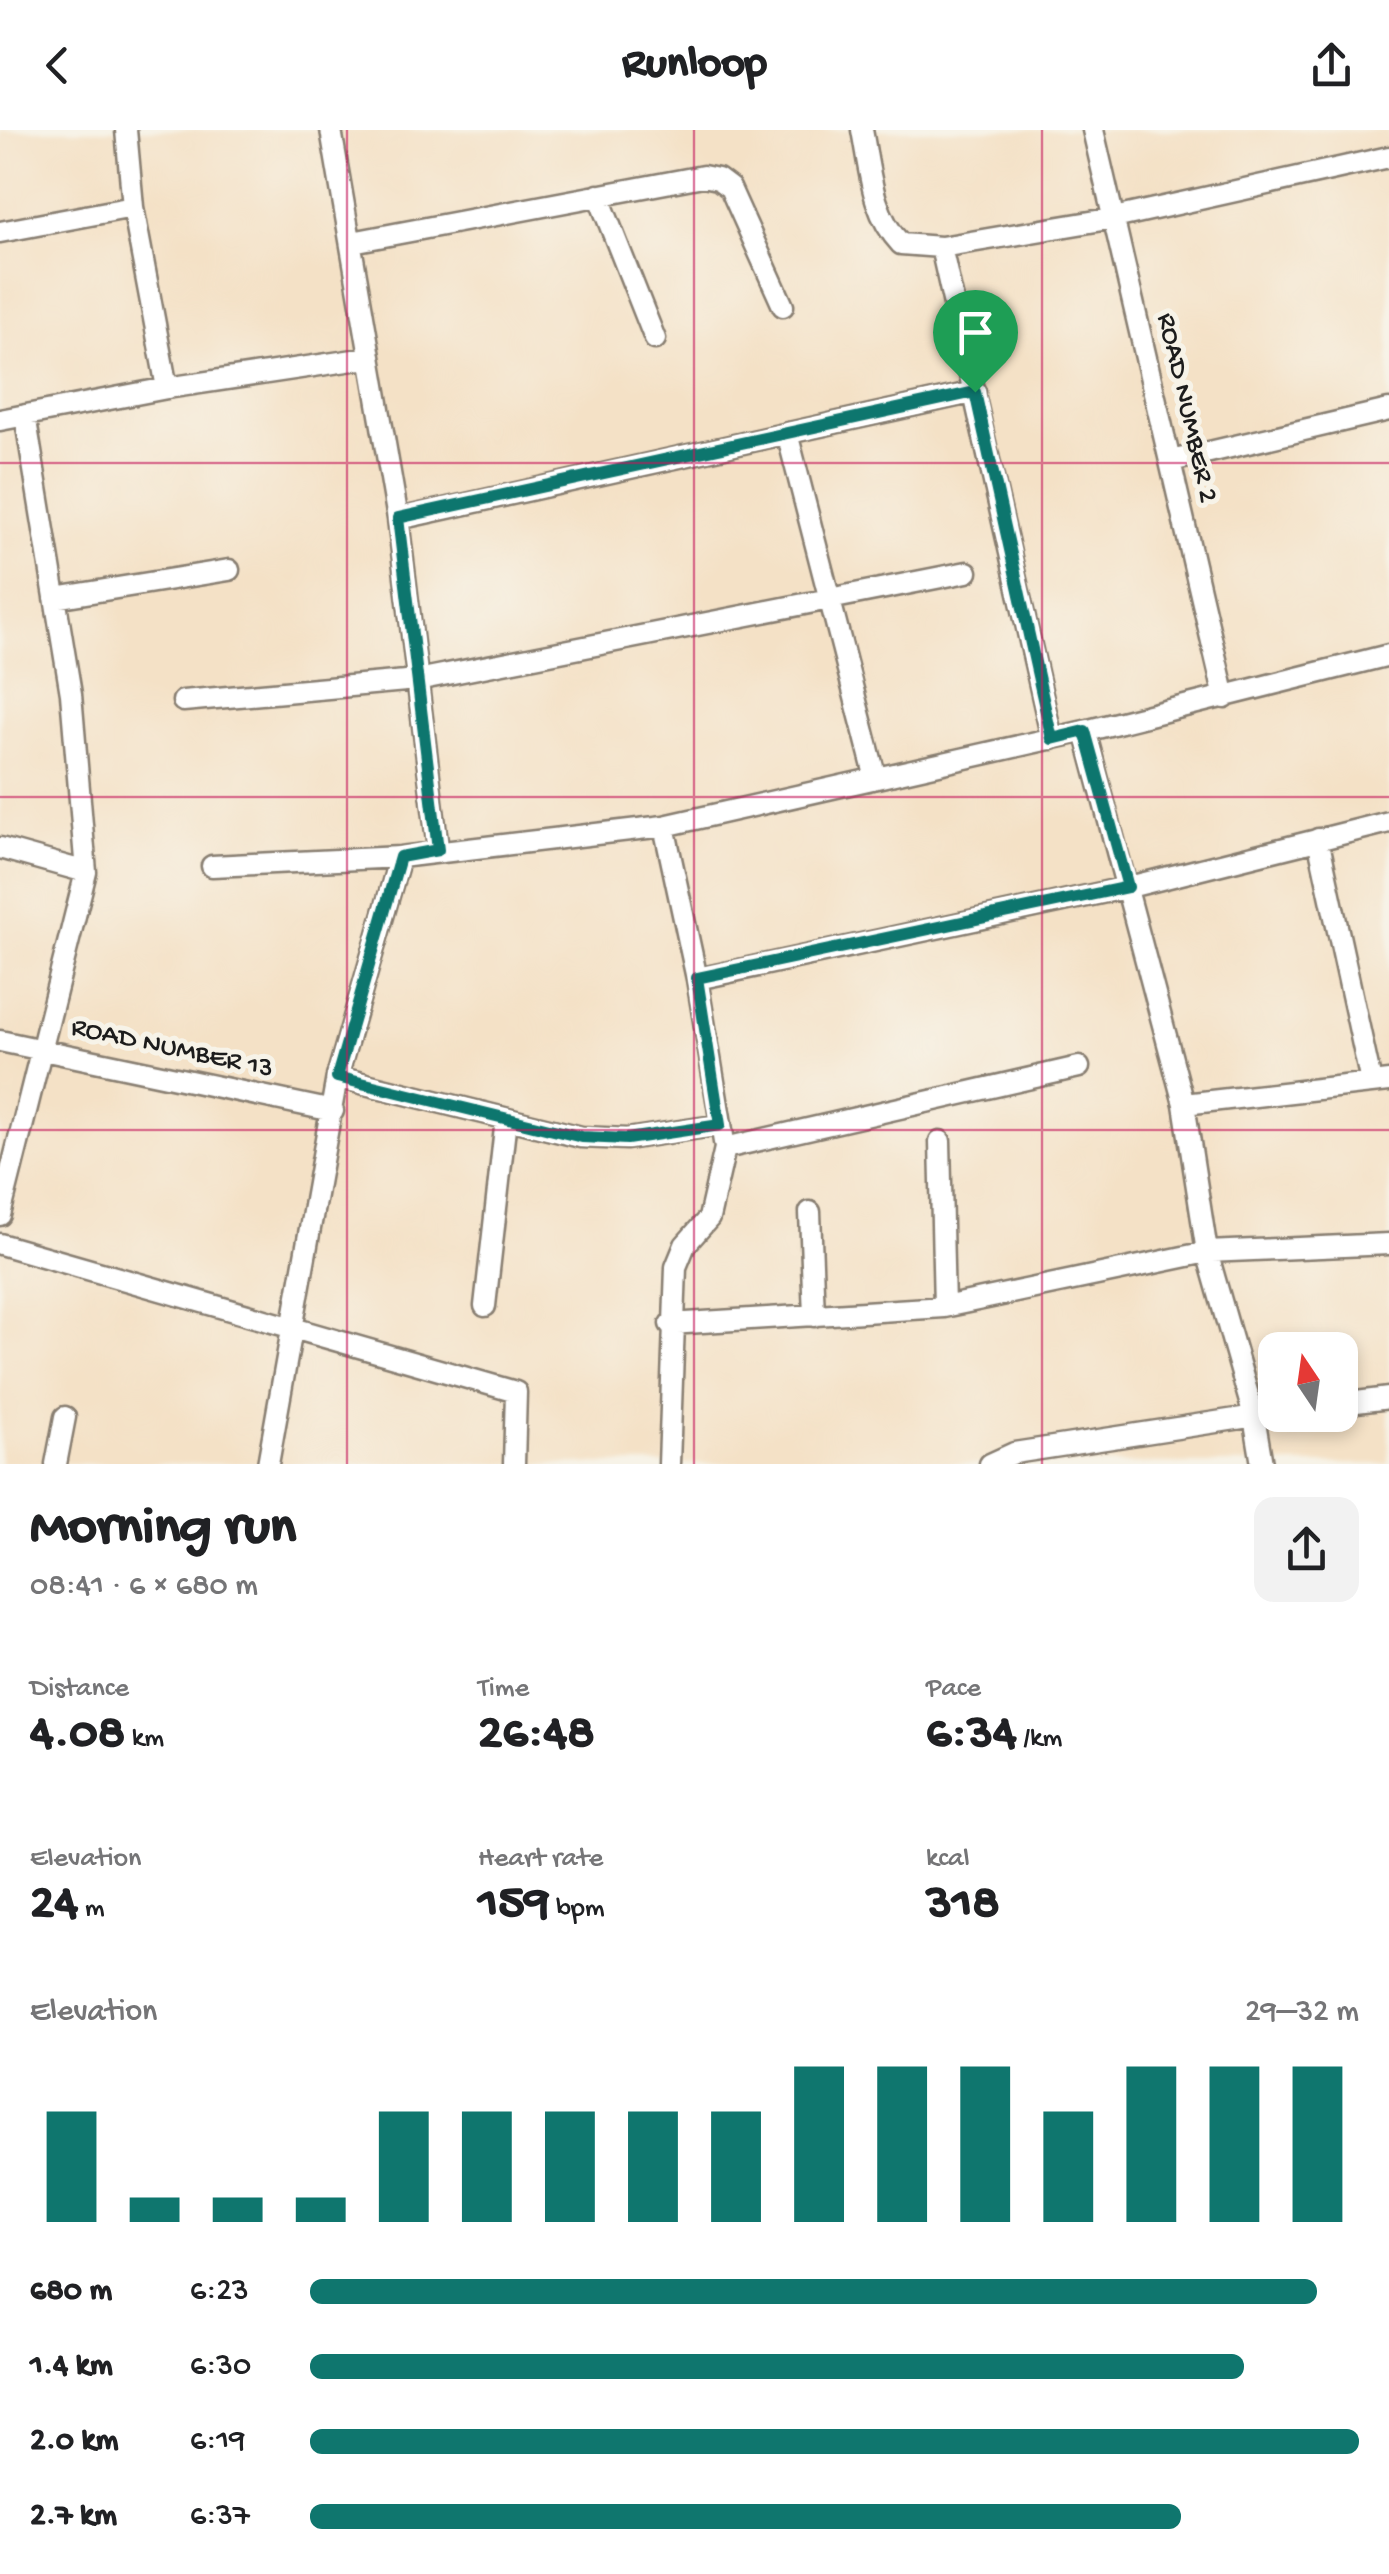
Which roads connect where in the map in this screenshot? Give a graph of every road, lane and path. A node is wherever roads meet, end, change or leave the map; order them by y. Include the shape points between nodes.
1 (126, 130) edge
2 (331, 130) edge
3 (862, 130) edge
4 (1093, 130) edge
5 (1389, 157) edge
6 (598, 195) junction
7 (132, 207) junction
8 (1114, 218) junction
9 (0, 232) edge
10 (352, 242) junction
11 (941, 247) junction
12 (783, 306) dead end
13 (655, 339) dead end
14 (367, 358) junction
15 (166, 388) junction
16 (975, 392) junction
17 (1389, 410) edge
18 (24, 415) junction
19 (0, 420) edge
20 (787, 434) junction
21 (1171, 461) junction
22 (398, 518) junction
23 (229, 570) dead end
24 (967, 572) dead end
25 (54, 598) junction
26 (832, 602) junction
27 (1389, 655) edge
28 (417, 680) junction
29 (1224, 698) junction
30 (183, 701) dead end
31 (1085, 731) junction
32 (1052, 739) junction
33 (875, 775) junction
34 (1389, 822) edge
35 (664, 826) junction
36 (1318, 839) junction
37 (0, 848) edge
38 (438, 850) junction
39 (400, 857) junction
40 (212, 866) dead end
41 (86, 872) junction
42 (1128, 887) junction
43 (697, 978) junction
44 (0, 1040) edge
45 (40, 1050) junction
46 (1080, 1067) dead end
47 (337, 1077) junction
48 (1380, 1082) edge
49 (1184, 1104) junction
50 (333, 1112) junction
51 (506, 1119) junction
52 (720, 1125) junction
53 (940, 1141) dead end
54 (724, 1148) junction
55 (810, 1212) dead end
56 (0, 1215) edge
57 (0, 1244) edge
58 (1389, 1244) edge
59 (1207, 1252) junction
60 (486, 1306) dead end
61 (944, 1308) junction
62 (814, 1316) junction
63 (290, 1323) junction
64 (670, 1324) junction
65 (1258, 1397) edge
66 (1389, 1398) edge
67 (1358, 1402) edge
68 (1258, 1415) edge
69 (65, 1417) dead end
70 (1263, 1432) edge
71 (56, 1464) edge
72 (268, 1464) edge
73 (514, 1464) edge
74 (669, 1464) edge
75 (990, 1464) edge
76 (1262, 1464) edge

1 - 7 street
2 - 10 street
3 - 11 street via 886,228 901,244
4 - 8 street, ROAD NUMBER 2
5 - 8 street
6 - 10 street
6 - 12 street via 718,178 730,188
6 - 13 street
7 - 9 street
7 - 15 street
8 - 11 street
8 - 21 street, ROAD NUMBER 2
10 - 14 street
11 - 16 street
14 - 15 street
14 - 22 street
15 - 18 street
16 - 20 street
16 - 32 street
17 - 21 street
18 - 19 street
18 - 25 street
20 - 22 street
20 - 26 street
21 - 29 street, ROAD NUMBER 2
22 - 28 street
23 - 25 street
24 - 26 street
25 - 41 street
26 - 28 street
26 - 33 street
27 - 29 street
28 - 30 street
28 - 38 street
29 - 31 street
31 - 32 street
31 - 42 street
32 - 33 street
33 - 35 street
34 - 36 street
35 - 38 street
35 - 43 street
36 - 42 street
36 - 48 street
37 - 41 street
38 - 39 street
39 - 40 street
39 - 47 street
41 - 45 street
42 - 43 street
42 - 49 street
43 - 52 street
44 - 45 street, ROAD NUMBER 13
45 - 50 street, ROAD NUMBER 13
45 - 56 street
46 - 54 street
47 - 50 street
47 - 51 street
48 - 49 street
49 - 59 street
50 - 63 street
51 - 52 street via 582,1137 627,1139
51 - 60 street
52 - 54 street
53 - 61 street
54 - 64 street via 709,1218 684,1245 676,1267
55 - 62 street
57 - 63 street
58 - 59 street
59 - 61 street
59 - 65 street
61 - 62 street
62 - 64 street
63 - 72 street
63 - 73 street via 516,1392
64 - 74 street
66 - 67 street
68 - 75 street via 1014,1453
69 - 71 street
70 - 76 street

